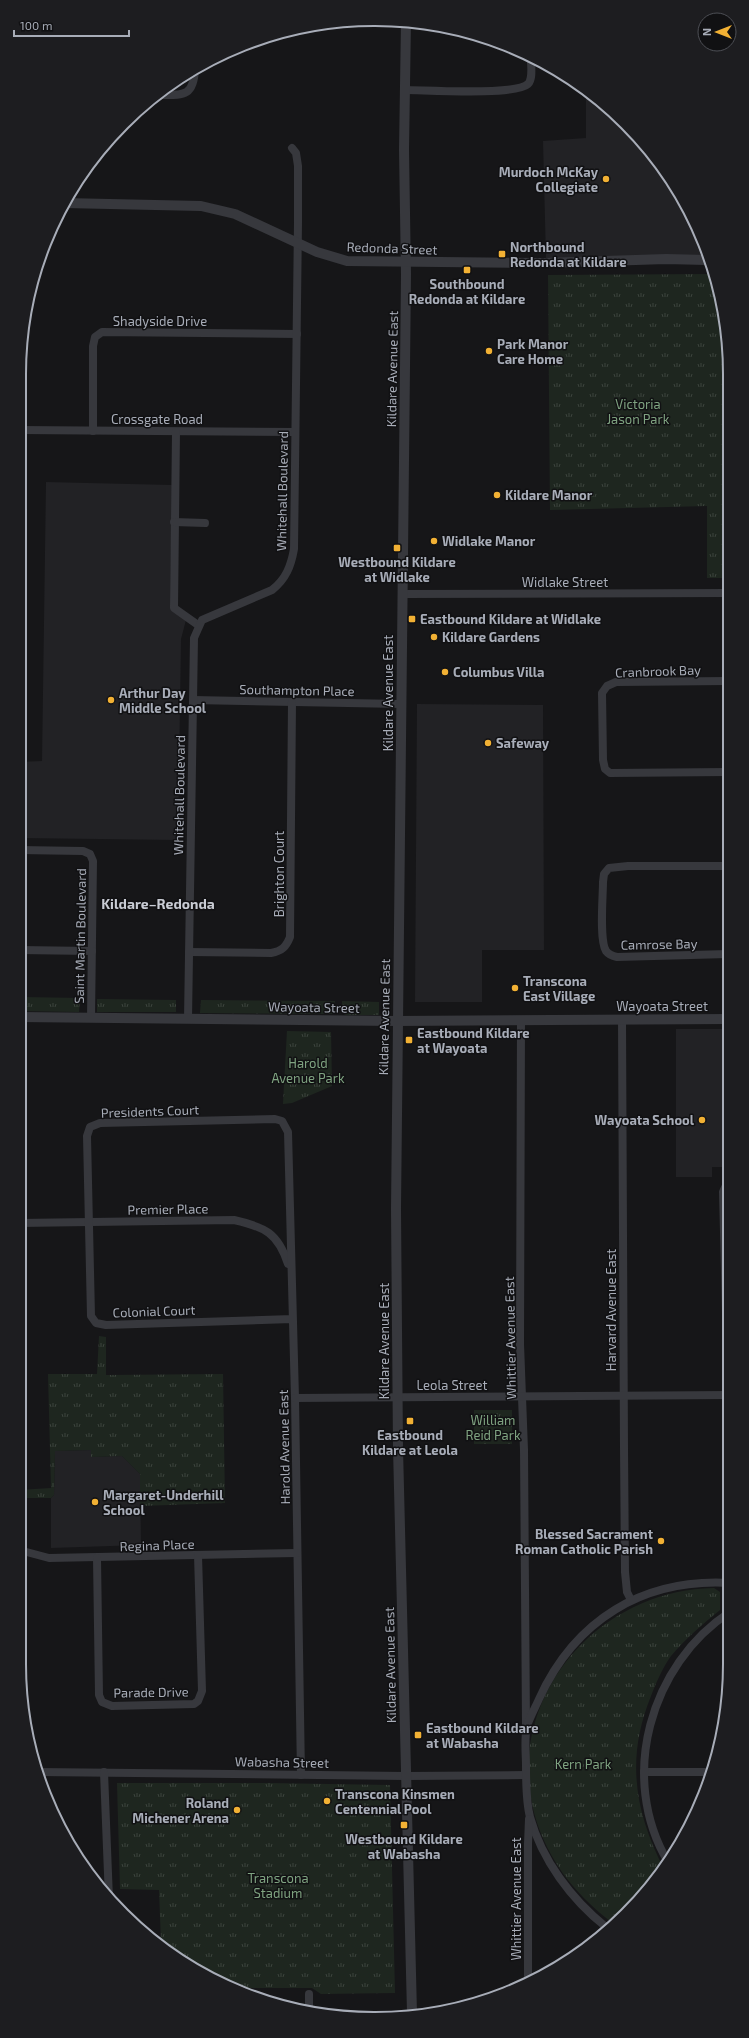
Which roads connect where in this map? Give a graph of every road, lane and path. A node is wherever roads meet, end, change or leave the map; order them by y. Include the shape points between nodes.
1 (406, 28) edge
2 (531, 63) edge
3 (195, 76) edge
4 (405, 90) junction
5 (166, 95) edge
6 (292, 148) dead end
7 (71, 204) edge
8 (299, 244) junction
9 (704, 260) edge
10 (405, 262) junction
11 (297, 334) junction
12 (26, 430) edge
13 (93, 431) junction
14 (176, 432) junction
15 (296, 432) junction
16 (174, 522) junction
17 (205, 522) dead end
18 (723, 593) edge
19 (402, 594) junction
20 (198, 625) junction
21 (723, 681) edge
22 (193, 700) junction
23 (292, 702) junction
24 (401, 704) junction
25 (723, 772) edge
26 (26, 850) edge
27 (723, 866) edge
28 (26, 950) edge
29 (92, 951) junction
30 (189, 952) junction
31 (723, 954) edge
32 (26, 1017) edge
33 (92, 1018) junction
34 (188, 1019) junction
35 (622, 1019) junction
36 (723, 1019) edge
37 (521, 1020) junction
38 (396, 1021) junction
39 (282, 1121) joint
40 (89, 1222) junction
41 (26, 1223) edge
42 (290, 1272) junction
43 (292, 1319) junction
44 (623, 1395) junction
45 (723, 1395) edge
46 (397, 1397) junction
47 (523, 1397) junction
48 (295, 1398) junction
49 (26, 1552) edge
50 (297, 1553) junction
51 (198, 1555) junction
52 (97, 1558) junction
53 (723, 1583) edge
54 (631, 1600) junction
55 (723, 1617) edge
56 (526, 1727) junction
57 (43, 1772) edge
58 (104, 1772) junction
59 (644, 1772) junction
60 (706, 1772) edge
61 (301, 1774) junction
62 (526, 1775) junction
63 (406, 1776) junction
64 (530, 1816) junction
65 (665, 1856) edge
66 (109, 1889) edge
67 (604, 1926) edge
68 (528, 1976) edge
69 (309, 1994) dead end
70 (309, 2005) edge
71 (412, 2010) edge

1 - 4 street, Kildare Avenue East
2 - 4 street via 530,81 519,89
3 - 5 street via 195,82 186,93
4 - 10 street, Kildare Avenue East
6 - 8 street, Whitehall Boulevard via 296,153 298,166
7 - 8 street, Redonda Street via 201,206 235,214
8 - 10 street, Redonda Street via 347,261
8 - 11 street, Whitehall Boulevard
9 - 10 street, Redonda Street
10 - 19 street, Kildare Avenue East
11 - 13 street, Shadyside Drive via 102,332 95,337 93,346
11 - 15 street, Whitehall Boulevard
12 - 13 street, Crossgate Road
13 - 14 street, Crossgate Road
14 - 15 street, Crossgate Road
14 - 16 street
15 - 20 street, Whitehall Boulevard via 294,549 286,576 272,590 202,620
16 - 17 street
16 - 20 street via 174,608
18 - 19 street, Widlake Street
19 - 24 street, Kildare Avenue East
20 - 22 street, Whitehall Boulevard via 194,638
21 - 25 street, Cranbrook Bay via 616,682 602,693 603,760 605,769 610,773
22 - 23 street, Southampton Place
22 - 30 street, Whitehall Boulevard
23 - 24 street, Southampton Place
23 - 30 street, Brighton Court via 290,937 287,946 271,953
24 - 38 street, Kildare Avenue East
26 - 29 street, Saint Martin Boulevard via 83,851 90,854 93,861
27 - 31 street, Camrose Bay via 609,868 604,874 603,882 602,938 605,950 610,956 617,957
28 - 29 street
29 - 33 street, Saint Martin Boulevard
30 - 34 street, Whitehall Boulevard
32 - 33 street, Wayoata Street
33 - 34 street, Wayoata Street
34 - 38 street, Wayoata Street
35 - 36 street, Wayoata Street
35 - 37 street, Wayoata Street
35 - 44 street, Harvard Avenue East
37 - 38 street, Wayoata Street
37 - 47 street, Whittier Avenue East via 520,1344
38 - 46 street, Kildare Avenue East
39 - 40 street, Presidents Court via 98,1124 90,1127 87,1136
39 - 42 street, Harold Avenue East via 288,1132
40 - 41 street, Premier Place
40 - 42 street, Premier Place via 234,1220 257,1225 273,1234 284,1250
40 - 43 street, Colonial Court via 91,1316 96,1323 106,1325
42 - 43 street, Harold Avenue East
43 - 48 street, Harold Avenue East
44 - 45 street, Leola Street
44 - 47 street, Leola Street
44 - 54 street, Harvard Avenue East via 625,1572 627,1592
46 - 47 street, Leola Street
46 - 48 street, Leola Street
46 - 63 street, Kildare Avenue East
47 - 56 street, Whittier Avenue East
48 - 50 street, Harold Avenue East
49 - 52 street, Regina Place via 49,1558
50 - 51 street, Regina Place
50 - 61 street, Harold Avenue East
51 - 52 street, Regina Place
51 - 52 street, Parade Drive via 202,1691 194,1704 112,1706 102,1702 99,1696
53 - 54 street via 687,1584
54 - 56 street via 600,1620 566,1653 550,1678
55 - 59 street via 692,1645 666,1684 654,1711 647,1736
56 - 62 street, Whittier Avenue East
57 - 58 street, Wabasha Street
58 - 61 street, Wabasha Street
58 - 66 street
59 - 60 street
59 - 65 street via 651,1825
61 - 63 street, Wabasha Street
62 - 63 street, Wabasha Street
62 - 64 street, Whittier Avenue East
63 - 71 street, Kildare Avenue East
64 - 67 street via 544,1852 557,1875 582,1906
64 - 68 street, Whittier Avenue East
69 - 70 street

